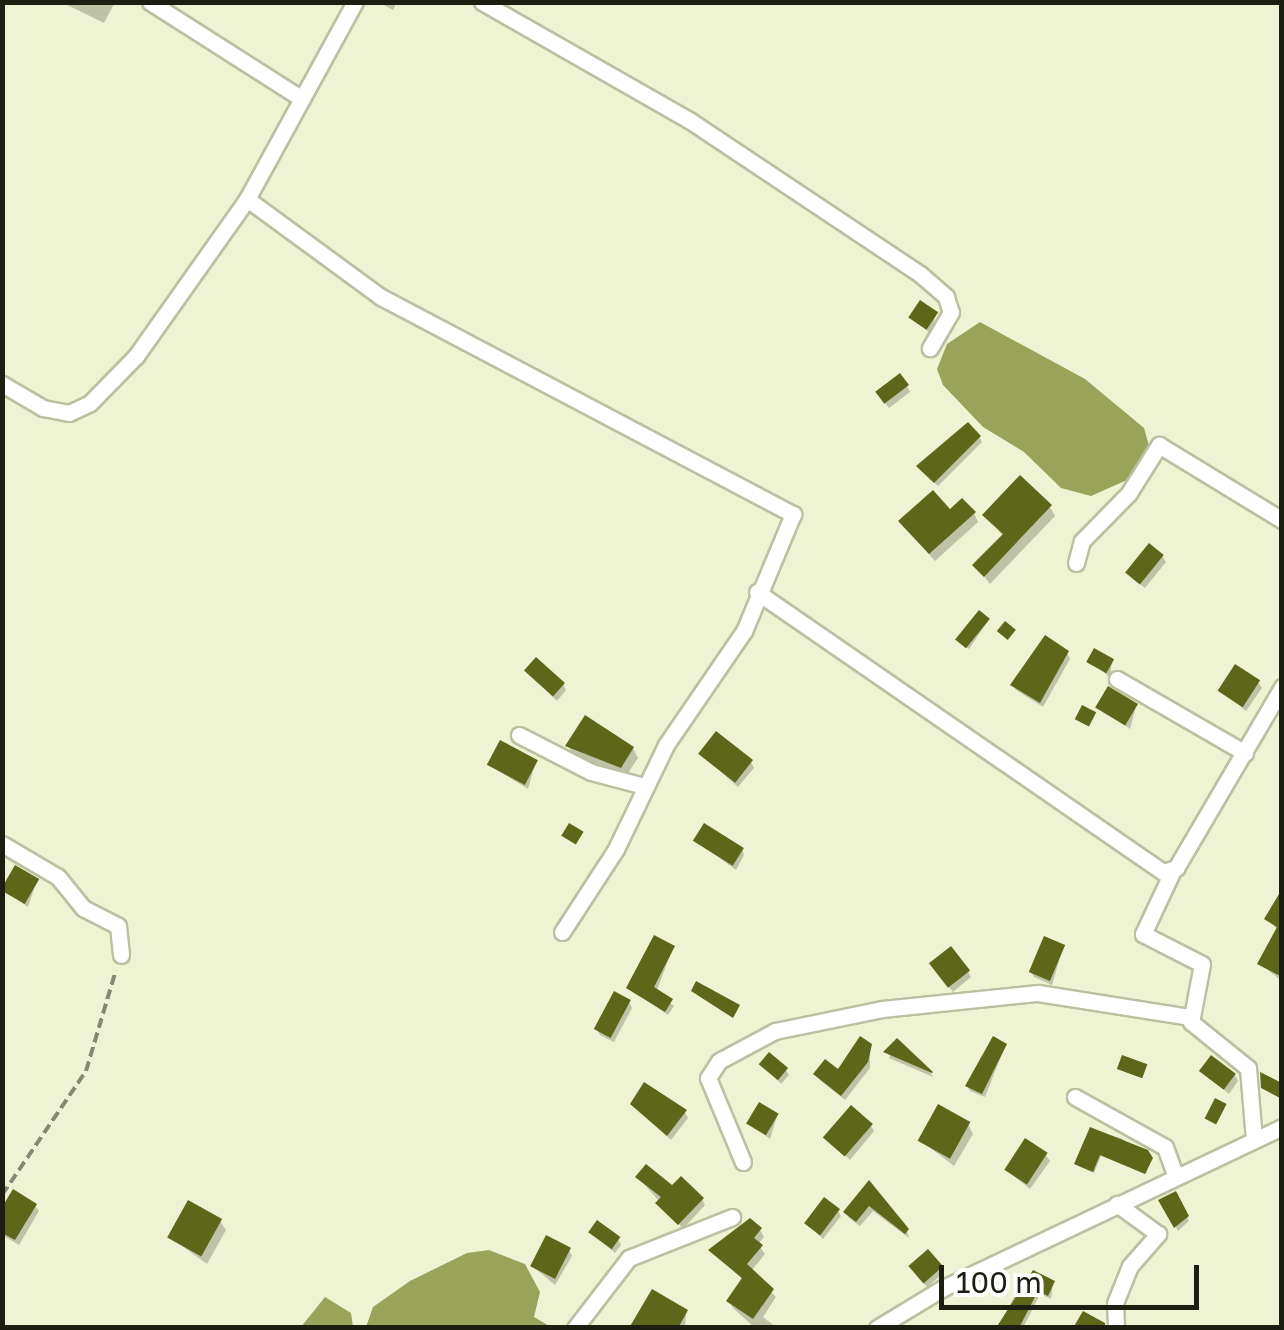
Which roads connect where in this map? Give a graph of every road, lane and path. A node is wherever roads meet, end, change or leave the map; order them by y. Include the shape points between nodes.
1 (150, 2) edge
2 (355, 2) edge
3 (482, 2) edge
4 (302, 99) junction
5 (247, 200) junction
6 (930, 348) dead end
7 (2, 384) edge
8 (1282, 520) edge
9 (1076, 563) dead end
10 (757, 592) junction
11 (1117, 679) dead end
12 (1282, 688) edge
13 (519, 734) dead end
14 (1245, 753) junction
15 (644, 786) junction
16 (2, 844) edge
17 (1173, 870) junction
18 (562, 932) dead end
19 (120, 955) joint
20 (1190, 1017) junction
21 (1075, 1097) dead end
22 (1282, 1127) edge
23 (1254, 1140) junction
24 (744, 1162) dead end
25 (1175, 1174) junction
26 (2, 1195) edge
27 (1116, 1204) junction
28 (732, 1217) dead end
29 (575, 1328) edge
30 (877, 1328) edge
31 (1116, 1328) edge

1 - 4 street
2 - 4 street
3 - 6 street via 689,120 920,274 951,312
4 - 5 street
5 - 7 street via 169,315 90,403 69,413 51,412
5 - 10 street via 381,297 789,508 793,519
8 - 9 street via 1159,445 1129,493 1082,542
10 - 15 street via 736,644
10 - 17 street via 1154,868
11 - 14 street
12 - 14 street
13 - 15 street via 591,772
14 - 17 street
15 - 18 street via 595,888
16 - 19 street via 58,877 83,908 118,926
17 - 20 street via 1142,931 1202,964
19 - 26 path via 86,1071
20 - 23 street via 1248,1068
20 - 24 street via 1038,993 882,1009 775,1031 719,1061 708,1078
21 - 25 street via 1165,1147
22 - 23 street
23 - 25 street
25 - 27 street
27 - 30 street
27 - 31 street via 1156,1228 1158,1239 1130,1266 1114,1303
28 - 29 street via 629,1258

